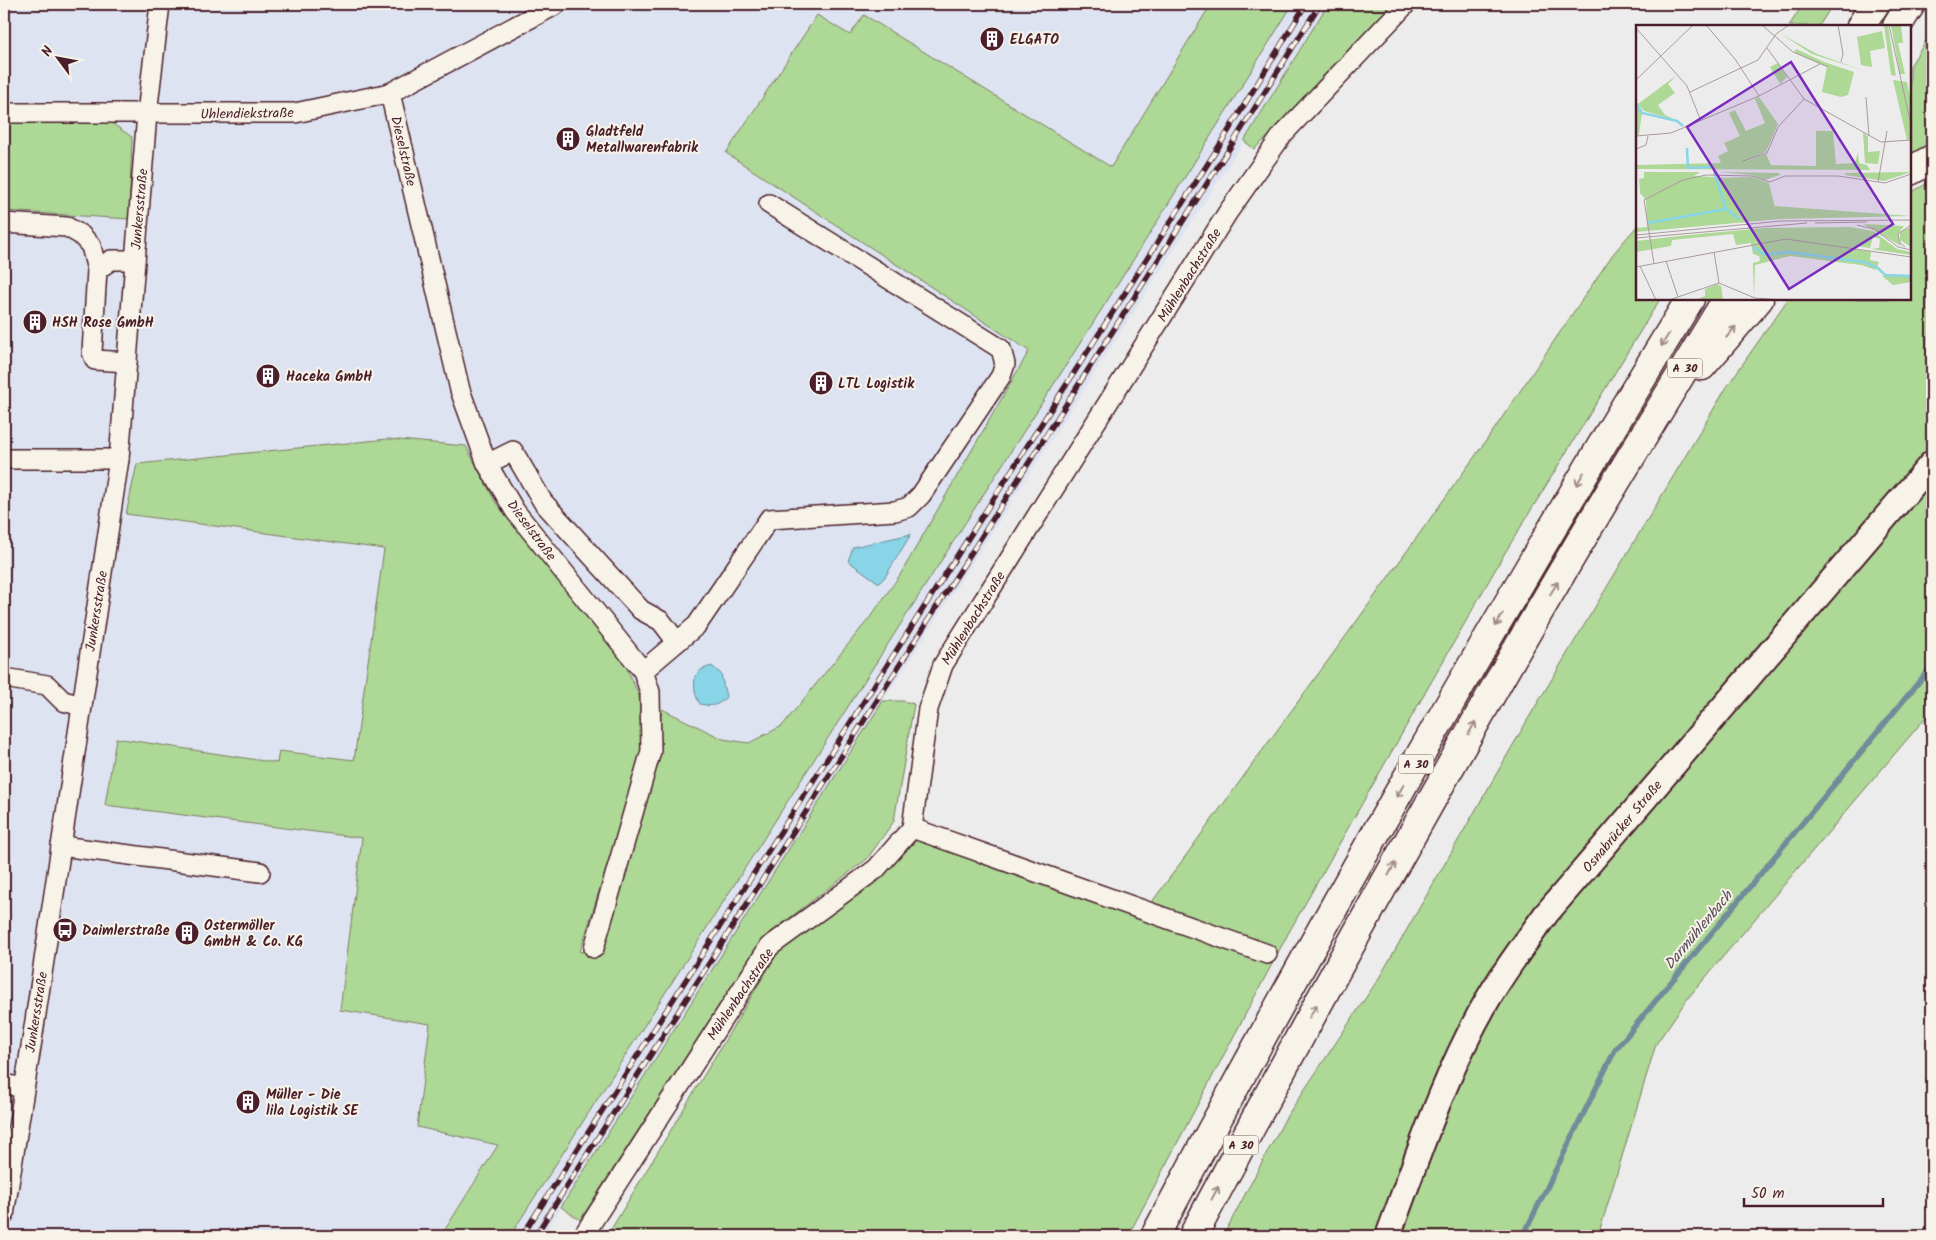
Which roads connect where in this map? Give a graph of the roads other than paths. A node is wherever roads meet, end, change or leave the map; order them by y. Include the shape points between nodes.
1 (160, 4) edge
2 (556, 4) edge
3 (1406, 4) edge
4 (1876, 4) edge
5 (1911, 4) edge
6 (1862, 25) edge
7 (1898, 25) edge
8 (390, 92) junction
9 (4, 113) edge
10 (147, 114) junction
11 (1932, 159) edge
12 (1911, 170) edge
13 (769, 204) dead end
14 (4, 223) edge
15 (135, 260) junction
16 (97, 270) junction
17 (1689, 300) edge
18 (1726, 300) edge
19 (1758, 300) edge
20 (127, 362) junction
21 (1643, 436) junction
22 (4, 459) edge
23 (119, 459) junction
24 (487, 464) junction
25 (1932, 464) edge
26 (677, 642) junction
27 (643, 671) junction
28 (4, 678) edge
29 (82, 706) junction
30 (912, 828) junction
31 (61, 846) junction
32 (260, 872) dead end
33 (594, 948) dead end
34 (1267, 954) dead end
35 (4, 1084) edge
36 (24, 1088) junction
37 (4, 1215) edge
38 (583, 1236) edge
39 (1155, 1236) edge
40 (1192, 1236) edge
41 (1388, 1236) edge

1 - 10 street, Junkersstraße
2 - 8 street, Uhlendiekstraße
3 - 30 street, Mühlenbachstraße via 1283,134 1228,212 943,665 928,709
4 - 6 highway
5 - 7 highway
8 - 10 street, Uhlendiekstraße via 295,114
8 - 24 street, Dieselstraße via 460,390
9 - 10 street, Uhlendiekstraße
10 - 15 street, Junkersstraße
11 - 12 highway
13 - 26 street via 1001,348 1005,364 1001,376 921,495 909,507 895,511 769,519 697,625
14 - 16 street via 67,227 91,246
15 - 16 street via 111,260
15 - 20 street, Junkersstraße
16 - 20 street via 92,352 95,360
17 -> 39 highway, A 30 via 1579,482 1314,942
18 - 21 highway, A 30
21 -> 19 highway
20 - 23 street, Junkersstraße
40 -> 21 highway, A 30 via 1294,1045 1492,692
22 - 23 street
23 - 29 street, Junkersstraße
24 - 26 street via 513,451 543,502 641,610 661,622
24 - 27 street, Dieselstraße via 515,511
25 - 41 main road, Osnabrücker Straße via 1546,914 1509,966 1488,998 1450,1075
26 - 27 street
27 - 33 street, Dieselstraße via 650,692 651,751
28 - 29 street via 47,686 63,701
29 - 31 street, Junkersstraße
30 - 34 street
30 - 38 street, Mühlenbachstraße via 876,869 769,946
31 - 32 street
31 - 36 street, Junkersstraße
35 - 36 street
36 - 37 street, Junkersstraße

